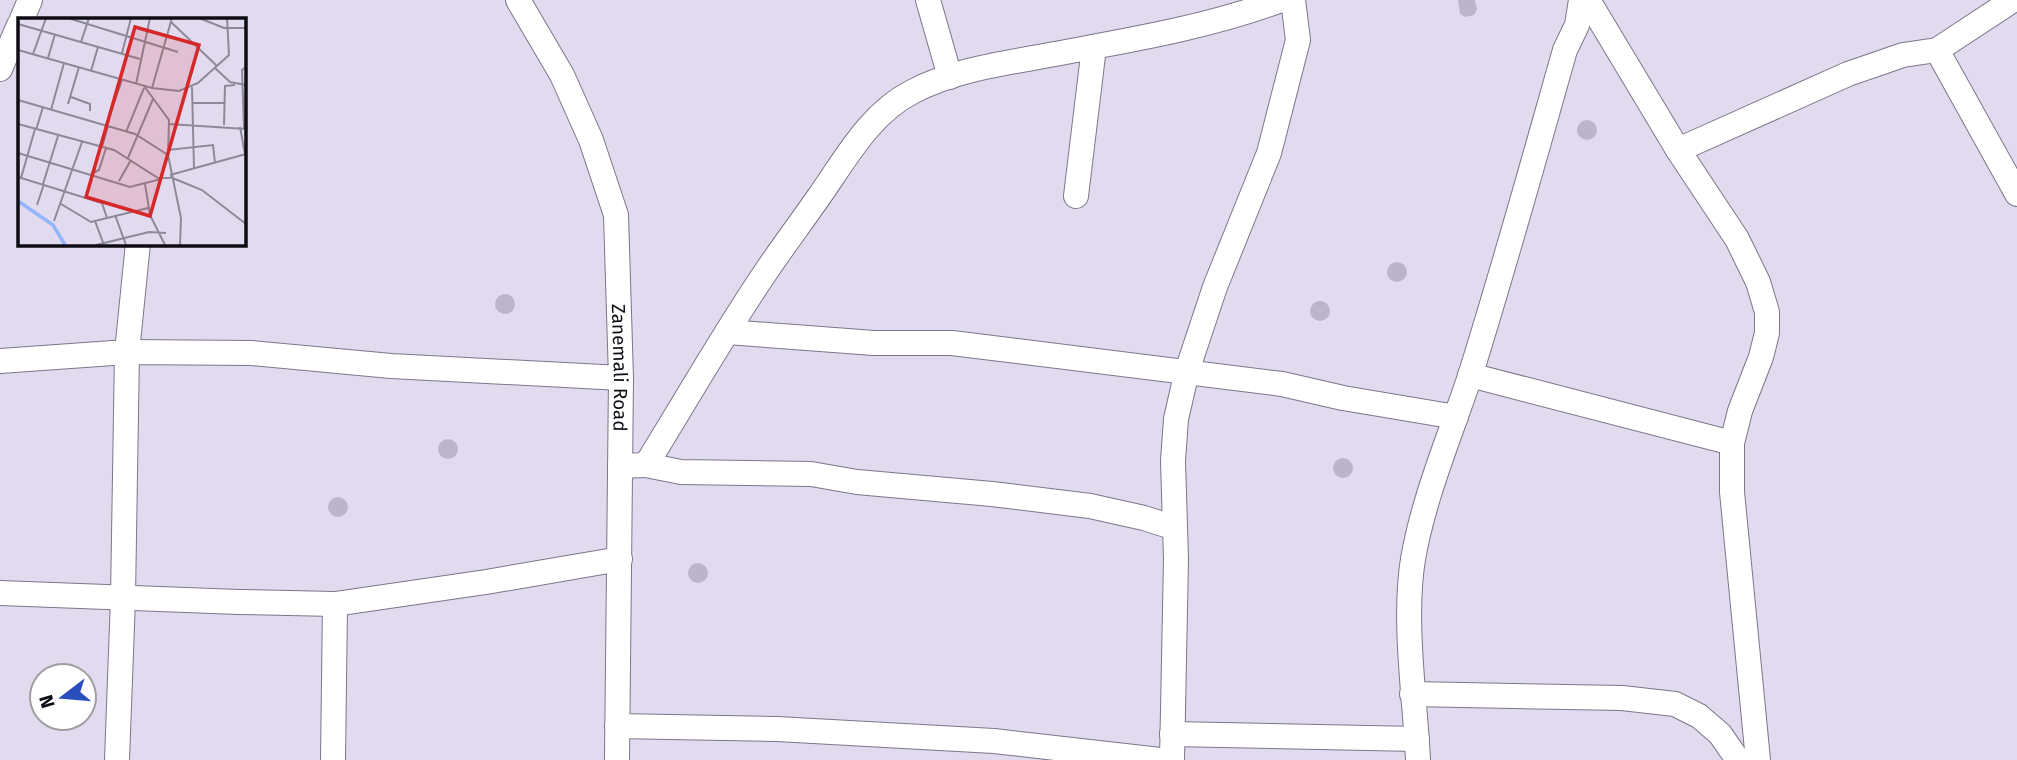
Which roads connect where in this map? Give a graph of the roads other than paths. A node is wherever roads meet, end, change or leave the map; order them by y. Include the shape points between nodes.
1 (30, 0) edge
2 (518, 0) edge
3 (928, 0) edge
4 (1281, 0) edge
5 (1293, 0) edge
6 (1581, 0) edge
7 (1588, 0) edge
8 (2013, 0) edge
9 (1236, 7) edge
10 (22, 18) edge
11 (18, 27) edge
12 (1094, 47) junction
13 (1937, 50) junction
14 (0, 69) edge
15 (950, 77) junction
16 (1678, 150) junction
17 (2017, 194) edge
18 (1076, 197) dead end
19 (138, 245) edge
20 (727, 332) junction
21 (127, 352) junction
22 (0, 361) edge
23 (1187, 372) junction
24 (1470, 375) junction
25 (621, 378) junction
26 (1456, 417) junction
27 (1732, 443) junction
28 (646, 465) junction
29 (620, 466) junction
30 (1175, 528) junction
31 (620, 559) junction
32 (0, 593) edge
33 (124, 598) junction
34 (335, 604) junction
35 (1412, 694) junction
36 (618, 726) junction
37 (1172, 734) junction
38 (1417, 750) edge
39 (117, 760) edge
40 (333, 760) edge
41 (617, 760) edge
42 (1160, 760) edge
43 (1172, 760) edge
44 (1738, 760) edge
45 (1758, 760) edge

1 - 10 street
2 - 25 street, Zanemali Road via 562,75 591,140 616,215
3 - 15 street
4 - 9 street
5 - 23 street via 1298,40 1269,153
6 - 24 street
7 - 16 street
8 - 13 street
9 - 12 street
11 - 14 street
12 - 15 street
12 - 18 street
13 - 16 street via 1903,55 1848,74
13 - 17 street
15 - 20 street via 911,92 866,130
16 - 27 street via 1737,239 1767,312 1764,345
19 - 21 street
20 - 23 street via 874,343 952,343
20 - 28 street
21 - 22 street
21 - 25 street via 252,353 391,366
21 - 33 street
23 - 26 street via 1282,384
23 - 30 street via 1176,418
24 - 26 street
24 - 27 street
25 - 29 street, Zanemali Road
26 - 35 street via 1413,559
27 - 45 street via 1732,492
28 - 29 street
28 - 30 street via 681,472 811,474 992,494 1090,506
29 - 31 street, Zanemali Road
30 - 37 street
31 - 34 street
31 - 36 street, Zanemali Road
32 - 33 street
33 - 34 street
33 - 39 street
34 - 40 street
35 - 38 street
35 - 44 street via 1622,698 1675,704 1720,734
36 - 41 street, Zanemali Road
36 - 42 street via 995,741
37 - 38 street
37 - 43 street

